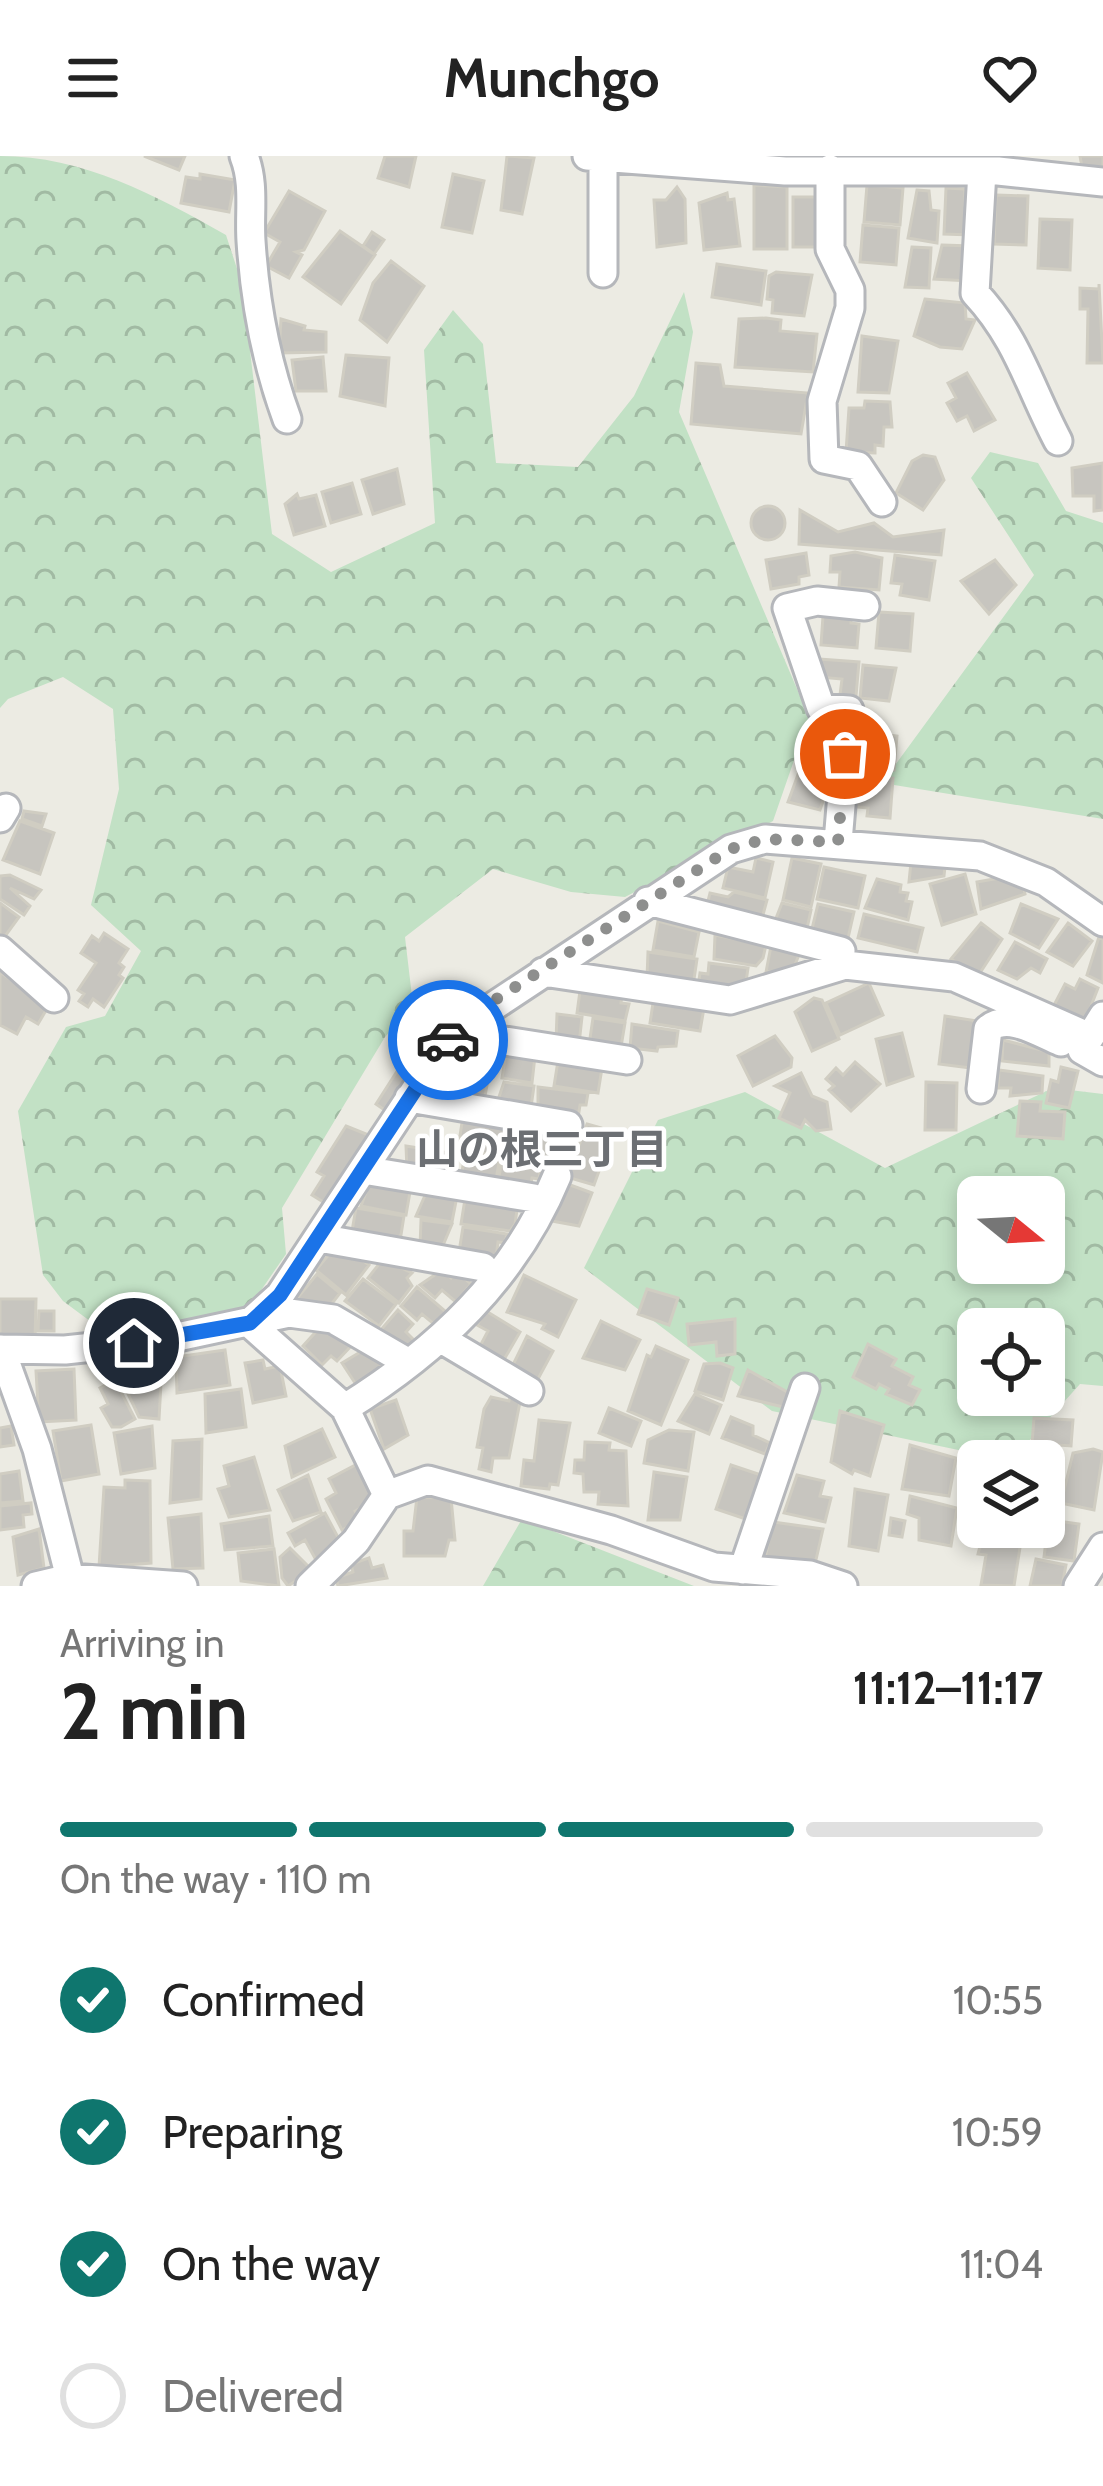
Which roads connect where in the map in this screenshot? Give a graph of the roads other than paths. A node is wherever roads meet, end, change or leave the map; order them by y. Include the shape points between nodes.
1 (244, 156) edge
2 (595, 158) edge
3 (995, 166) edge
4 (830, 170) junction
5 (1103, 182) edge
6 (604, 273) dead end
7 (287, 419) dead end
8 (1058, 441) dead end
9 (882, 502) dead end
10 (865, 606) dead end
11 (838, 842) junction
12 (648, 901) junction
13 (1103, 922) edge
14 (0, 950) edge
15 (841, 951) dead end
16 (542, 972) junction
17 (54, 998) dead end
18 (453, 1033) junction
19 (1095, 1041) edge
20 (627, 1060) dead end
21 (982, 1089) dead end
22 (409, 1098) junction
23 (568, 1125) dead end
24 (363, 1170) junction
25 (556, 1176) dead end
26 (534, 1198) dead end
27 (319, 1238) junction
28 (483, 1267) dead end
29 (250, 1323) junction
30 (443, 1340) junction
31 (1, 1349) edge
32 (402, 1359) dead end
33 (805, 1388) dead end
34 (529, 1391) dead end
35 (345, 1408) junction
36 (387, 1495) junction
37 (1103, 1546) edge
38 (743, 1570) junction
39 (70, 1579) junction
40 (155, 1583) edge
41 (36, 1586) edge
42 (182, 1586) edge
43 (310, 1586) edge
44 (843, 1586) edge
45 (1078, 1586) edge

1 - 7 street via 264,357
2 - 4 street
2 - 6 street
3 - 4 street
3 - 5 street
3 - 8 street via 975,293 1020,350
4 - 9 street via 830,249 850,308 822,401 824,459 858,466
10 - 11 street via 817,601 787,608 821,708 849,710
11 - 12 street via 765,839 730,849
11 - 13 street via 998,862 1046,882
12 - 15 street
12 - 16 street
14 - 17 street
16 - 18 street
16 - 19 street via 730,1000 844,965 954,977
18 - 20 street
18 - 22 street
19 - 21 street via 995,1022
22 - 23 street
22 - 24 street
24 - 26 street
24 - 27 street
25 - 30 street via 516,1252
27 - 28 street
27 - 29 street
29 - 31 street via 106,1346
29 - 32 street via 289,1313 333,1319
29 - 35 street
30 - 34 street
30 - 35 street
31 - 39 street
33 - 38 street
35 - 36 street
36 - 38 street via 428,1480 458,1484 714,1568
36 - 43 street via 356,1541
37 - 45 street
38 - 44 street
39 - 40 street
39 - 41 street
40 - 42 street

